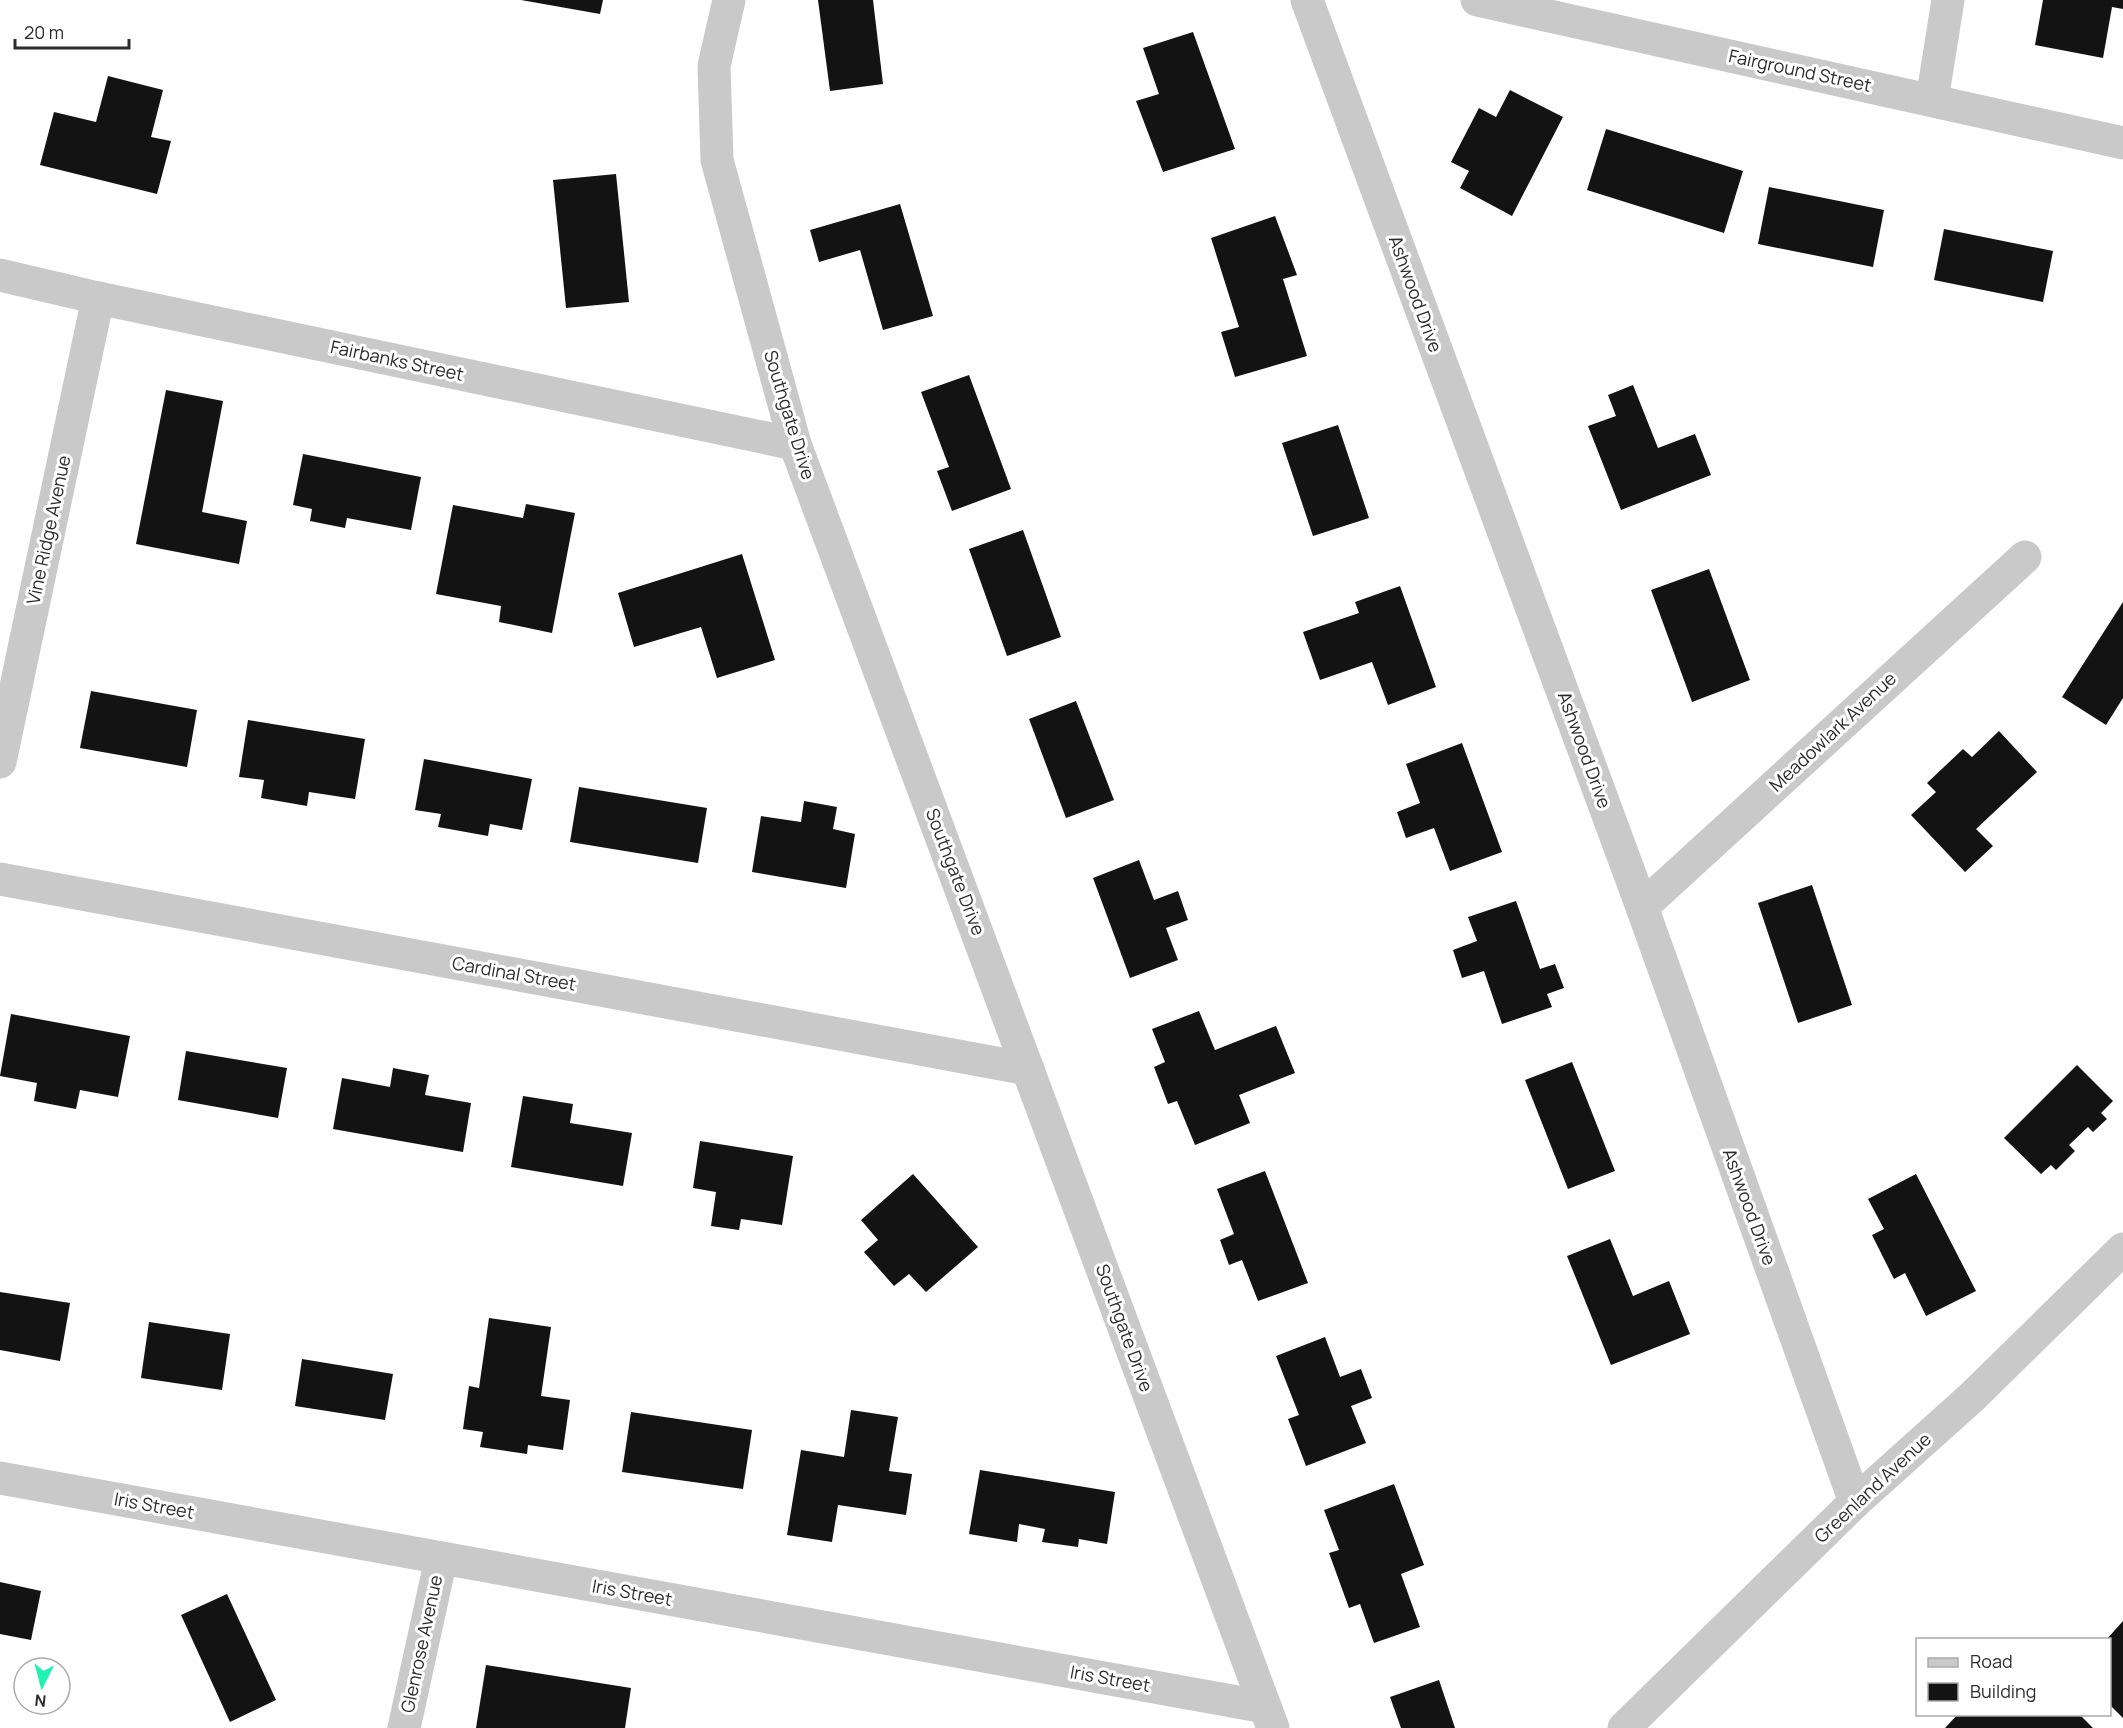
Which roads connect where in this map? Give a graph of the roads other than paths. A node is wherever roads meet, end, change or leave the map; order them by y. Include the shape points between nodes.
1 (729, 0) edge
2 (1307, 0) edge
3 (1477, 0) edge
4 (1948, 0) edge
5 (1932, 100) junction
6 (2123, 143) edge
7 (0, 275) edge
8 (98, 298) junction
9 (795, 444) junction
10 (2025, 556) dead end
11 (0, 762) edge
12 (0, 879) edge
13 (1642, 908) junction
14 (1028, 1069) junction
15 (2123, 1249) edge
16 (0, 1478) edge
17 (1855, 1502) junction
18 (441, 1559) junction
19 (1269, 1717) edge
20 (404, 1728) edge
21 (1624, 1728) edge

1 - 9 street, Southgate Drive via 714,66 717,160
2 - 13 street, Ashwood Drive
3 - 5 street, Fairground Street
4 - 5 street
5 - 6 street, Fairground Street
7 - 8 street, Fairbanks Street
8 - 9 street, Fairbanks Street
8 - 11 street, Vine Ridge Avenue
9 - 14 street, Southgate Drive
10 - 13 street, Meadowlark Avenue
12 - 14 street, Cardinal Street
13 - 17 street, Ashwood Drive
14 - 19 street, Southgate Drive
15 - 17 street, Greenland Avenue via 1972,1397
16 - 18 street, Iris Street
17 - 21 street, Greenland Avenue
18 - 19 street, Iris Street
18 - 20 street, Glenrose Avenue

